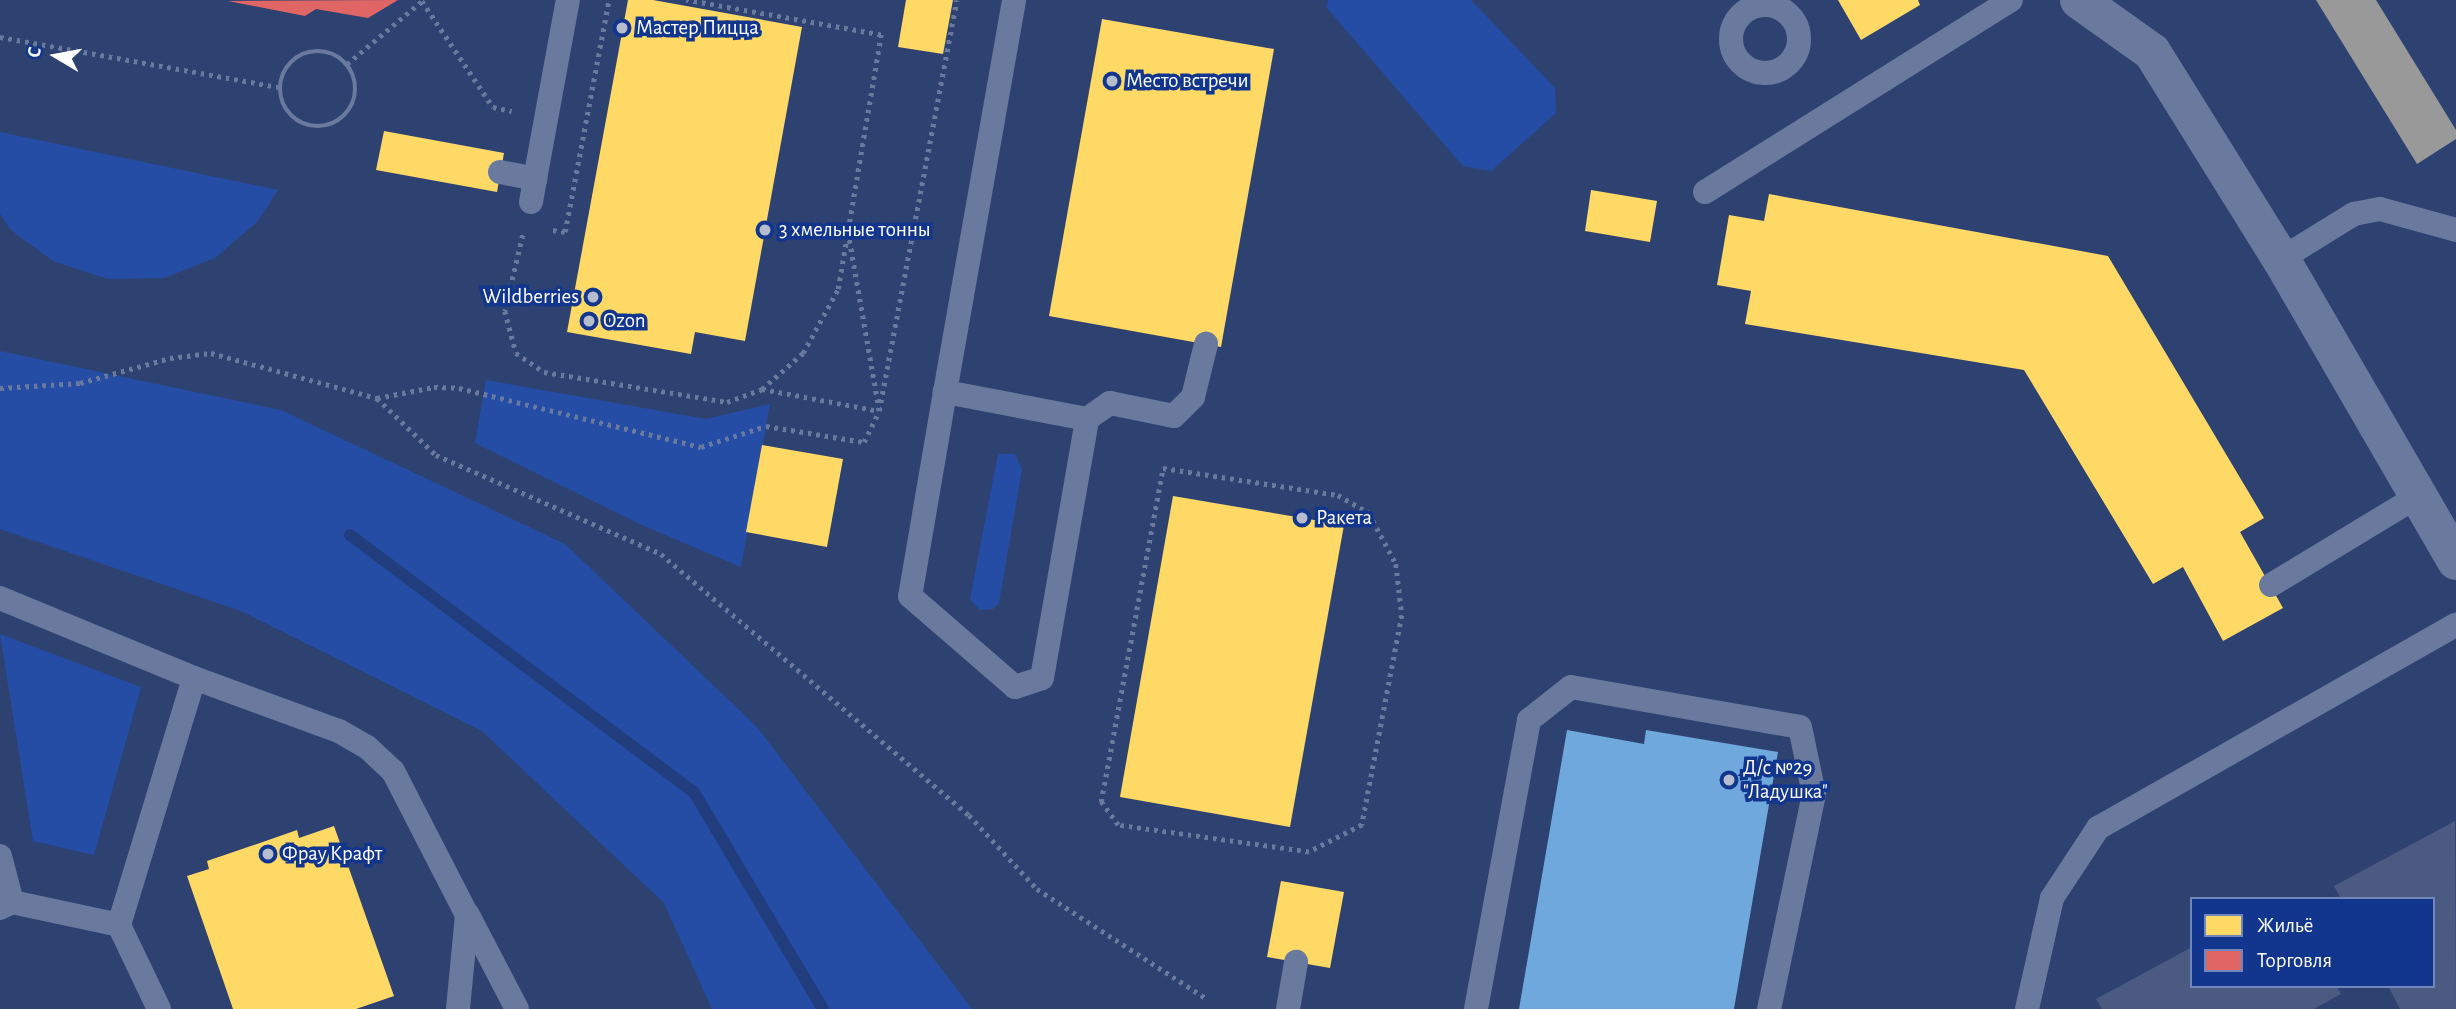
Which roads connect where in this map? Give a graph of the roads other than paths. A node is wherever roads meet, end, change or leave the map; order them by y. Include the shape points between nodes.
1 (568, 0) edge
2 (1014, 0) edge
3 (2011, 0) edge
4 (2079, 0) edge
5 (500, 172) dead end
6 (1705, 192) dead end
7 (2456, 230) edge
8 (2281, 259) junction
9 (1206, 344) dead end
10 (945, 393) junction
11 (1087, 419) junction
12 (2418, 496) junction
13 (2456, 561) edge
14 (2271, 585) dead end
15 (0, 598) edge
16 (2456, 625) edge
17 (194, 678) junction
18 (0, 856) edge
19 (6, 905) edge
20 (467, 915) junction
21 (119, 925) junction
22 (1296, 962) dead end
23 (159, 1009) edge
24 (458, 1009) edge
25 (517, 1009) edge
26 (1288, 1009) edge
27 (1476, 1009) edge
28 (1769, 1009) edge
29 (2027, 1009) edge

1 - 5 lane via 533,191
2 - 10 lane
3 - 6 lane
4 - 8 street via 2152,52
7 - 8 lane via 2380,209 2354,214
8 - 12 street
9 - 11 lane via 1193,397 1174,416 1110,403
10 - 11 lane
10 - 11 lane via 910,596 1016,687 1042,678
12 - 13 street
12 - 14 lane
15 - 17 lane
16 - 29 lane via 2098,828 2052,898
17 - 20 lane via 339,731 368,747 393,771
17 - 21 lane
18 - 19 lane
19 - 21 lane
20 - 24 lane
20 - 25 lane
21 - 23 lane
22 - 26 lane
27 - 28 lane via 1529,720 1571,687 1800,727 1814,794

